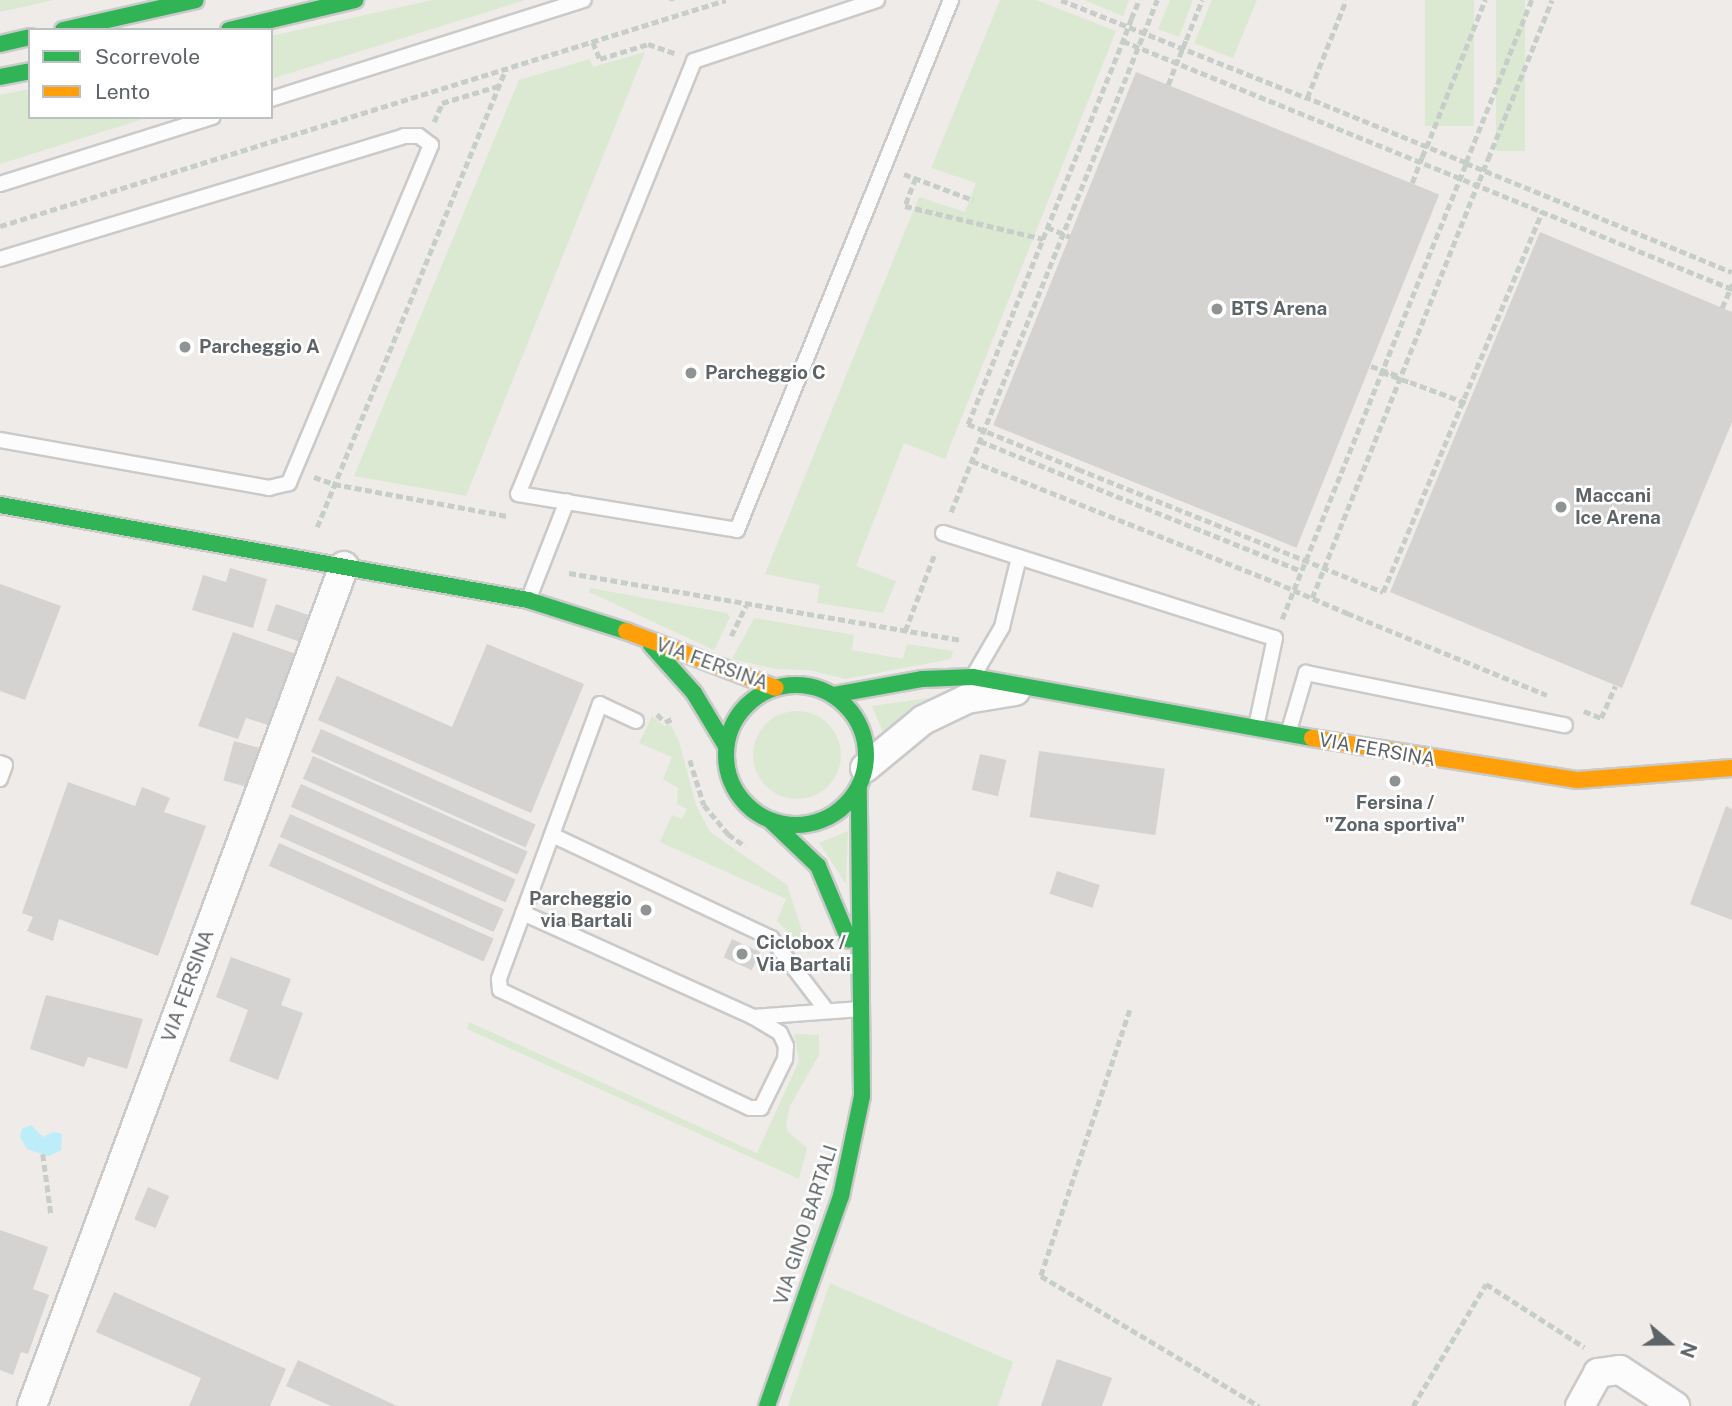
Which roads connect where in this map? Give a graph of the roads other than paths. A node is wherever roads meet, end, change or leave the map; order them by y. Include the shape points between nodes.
1 (196, 0) edge
2 (355, 0) edge
3 (584, 0) edge
4 (877, 0) edge
5 (951, 0) edge
6 (72, 28) edge
7 (237, 28) edge
8 (28, 37) edge
9 (0, 44) edge
10 (28, 71) edge
11 (0, 77) edge
12 (273, 98) edge
13 (207, 119) edge
14 (0, 184) edge
15 (0, 259) edge
16 (0, 440) edge
17 (567, 501) junction
18 (0, 505) edge
19 (943, 533) road end
20 (1019, 557) junction
21 (344, 566) junction
22 (528, 600) junction
23 (648, 641) junction
24 (973, 677) junction
25 (776, 688) junction
26 (1024, 690) junction
27 (833, 695) junction
28 (636, 721) dead end
29 (1565, 725) dead end
30 (1256, 728) junction
31 (1288, 734) junction
32 (726, 747) junction
33 (0, 763) edge
34 (1732, 768) edge
35 (862, 777) junction
36 (0, 779) edge
37 (772, 822) junction
38 (552, 835) junction
39 (523, 913) junction
40 (860, 969) junction
41 (862, 1009) junction
42 (827, 1011) junction
43 (753, 1017) junction
44 (32, 1406) edge
45 (767, 1406) edge
46 (1580, 1406) edge
47 (1675, 1406) edge

1 - 6 main road
2 - 7 main road
3 - 12 lane
4 - 17 lane via 694,61 518,494
5 - 17 lane via 737,530
8 - 9 main road
10 - 11 main road
13 - 14 lane
15 - 16 lane via 404,136 419,136 431,145 289,483 269,488
17 - 22 lane
18 - 21 main road, VIA FERSINA
19 - 20 lane
20 - 24 lane via 993,646
20 - 30 lane via 1275,638
21 - 22 main road, VIA FERSINA
21 - 44 street, VIA FERSINA
22 - 23 main road, VIA FERSINA
23 - 25 main road, VIA FERSINA
23 - 32 main road, VIA FERSINA via 694,693
24 - 26 main road, VIA FERSINA
24 - 27 main road, VIA FERSINA via 922,679
25 - 27 main road via 795,685
25 - 32 main road via 743,710
26 - 30 main road, VIA FERSINA
26 - 35 street, VIA FERSINA via 967,699 923,720
27 - 35 main road via 860,727
28 - 38 lane via 600,704
29 - 31 lane via 1306,674
30 - 31 main road, VIA FERSINA
31 - 34 main road, VIA FERSINA via 1578,780
32 - 37 main road via 726,766 741,800
33 - 36 lane via 5,765
35 - 37 main road via 847,804 812,824
35 - 40 main road, VIA GINO BARTALI
37 - 40 main road, VIA GINO BARTALI via 818,866
38 - 39 lane
38 - 42 lane via 771,938
39 - 43 lane
39 - 43 lane via 499,979 500,990 510,999 750,1108 761,1108 785,1059 786,1046 780,1033
40 - 41 main road, VIA GINO BARTALI
41 - 42 lane
41 - 45 main road, VIA GINO BARTALI via 862,1096 854,1146
42 - 43 lane
46 - 47 street via 1598,1373 1620,1370

